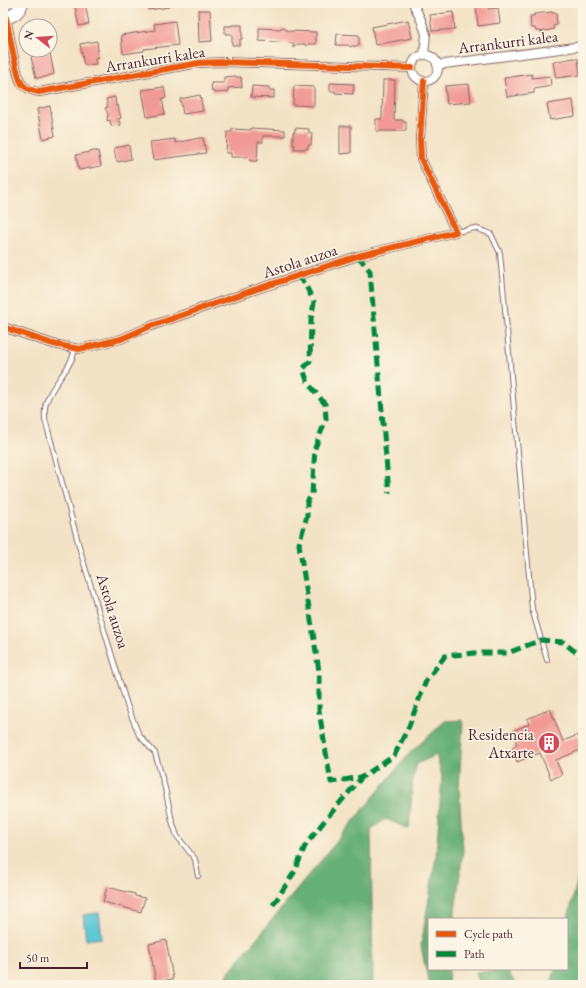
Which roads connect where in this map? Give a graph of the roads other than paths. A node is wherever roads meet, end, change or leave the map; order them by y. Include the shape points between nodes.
1 (22, 3) edge
2 (413, 3) edge
3 (5, 18) edge
4 (583, 46) edge
5 (424, 55) junction
6 (437, 65) junction
7 (412, 68) junction
8 (424, 81) junction
9 (456, 232) junction
10 (3, 327) edge
11 (75, 348) junction
12 (547, 660) dead end
13 (198, 876) dead end

1 - 3 main road via 18,11
2 - 5 street via 426,34
3 - 7 street, Arrankurri kalea via 21,84 29,90 39,92 212,62
4 - 6 street, Arrankurri kalea
5 - 6 street, Arrankurri kalea via 433,58
5 - 7 street via 417,58
6 - 8 street, Arrankurri kalea via 438,69 434,76
7 - 8 street via 414,75
8 - 9 street via 421,159
9 - 11 street, Astola auzoa via 358,256 245,293 121,339
9 - 12 lane via 475,228 491,234 500,253 532,609
10 - 11 street, Astola auzoa via 53,344
11 - 13 lane, Astola auzoa via 45,405 45,419 82,557 127,705 139,735 155,753 177,836 195,859

